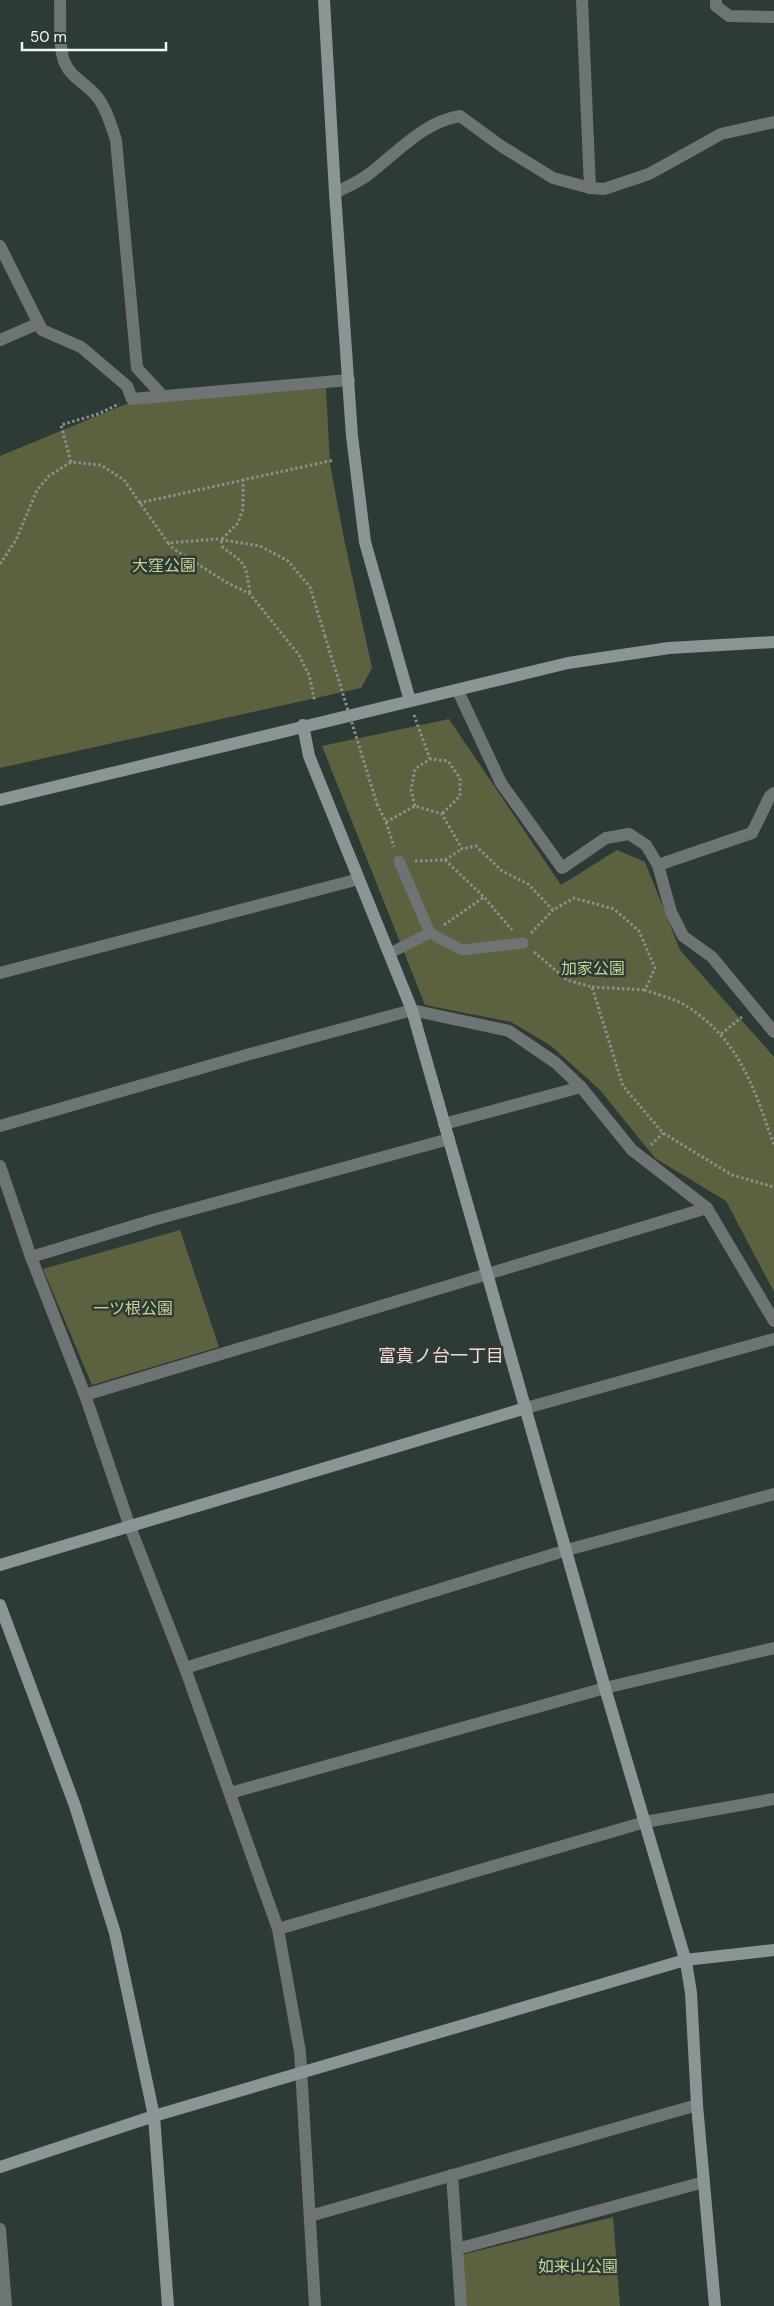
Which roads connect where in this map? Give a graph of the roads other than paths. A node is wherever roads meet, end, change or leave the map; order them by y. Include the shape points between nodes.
1 (60, 0) edge
2 (324, 0) edge
3 (582, 0) edge
4 (716, 0) edge
5 (774, 17) edge
6 (774, 122) edge
7 (590, 188) junction
8 (335, 193) junction
9 (0, 246) edge
10 (36, 324) junction
11 (0, 340) edge
12 (349, 380) junction
13 (162, 395) junction
14 (774, 642) edge
15 (458, 691) junction
16 (410, 701) junction
17 (304, 725) junction
18 (774, 793) edge
19 (0, 800) edge
20 (399, 861) road end
21 (658, 865) junction
22 (359, 879) junction
23 (430, 934) junction
24 (523, 943) road end
25 (390, 953) junction
26 (0, 973) edge
27 (412, 1010) junction
28 (774, 1032) edge
29 (581, 1087) junction
30 (444, 1124) junction
31 (0, 1126) edge
32 (449, 1139) junction
33 (0, 1166) edge
34 (707, 1208) junction
35 (31, 1257) junction
36 (487, 1273) junction
37 (774, 1321) edge
38 (774, 1339) edge
39 (84, 1394) junction
40 (526, 1408) junction
41 (774, 1494) edge
42 (130, 1527) junction
43 (567, 1550) junction
44 (0, 1565) edge
45 (0, 1605) edge
46 (774, 1648) edge
47 (185, 1668) junction
48 (605, 1688) junction
49 (230, 1793) junction
50 (774, 1798) edge
51 (645, 1822) junction
52 (278, 1930) junction
53 (774, 1950) edge
54 (686, 1960) junction
55 (302, 2073) junction
56 (697, 2106) junction
57 (154, 2116) junction
58 (0, 2167) edge
59 (452, 2175) junction
60 (704, 2182) junction
61 (310, 2216) junction
62 (0, 2229) edge
63 (457, 2249) junction
64 (6, 2306) edge
65 (168, 2306) edge
66 (316, 2306) edge
67 (461, 2306) edge
68 (715, 2306) edge

1 - 13 street via 64,61 72,75 98,98 116,140 137,368
2 - 8 street
3 - 7 street
4 - 5 street via 716,6 729,16
6 - 7 street via 721,134 649,174 604,189
7 - 8 street via 553,178 460,116 427,127 367,176
8 - 12 street
9 - 10 street
10 - 11 street
10 - 13 street via 42,330 81,347 127,386 132,399
12 - 13 street via 207,394
12 - 16 street via 352,436 365,542
14 - 15 street via 669,648 568,663
15 - 16 street
15 - 21 street via 500,783 562,868 606,838 629,834 646,845
16 - 17 street
17 - 19 street
17 - 22 street via 309,756
18 - 21 street via 752,833
20 - 23 lane
21 - 28 street via 671,912 683,936 712,958
22 - 25 street
22 - 26 street
23 - 24 lane via 462,950
23 - 25 lane
25 - 27 street
27 - 29 street via 509,1031 556,1063
27 - 30 street
27 - 31 street
29 - 30 street
29 - 34 street via 632,1150
30 - 32 street
32 - 35 street
32 - 36 street
33 - 35 street
34 - 36 street
34 - 37 street
35 - 39 street
36 - 39 street
36 - 40 street
38 - 40 street
39 - 42 street
40 - 42 street
40 - 43 street
41 - 43 street
42 - 44 street
42 - 47 street
43 - 47 street
43 - 48 street
45 - 57 street via 75,1806 115,1934
46 - 48 street
47 - 49 street
48 - 49 street
48 - 51 street
49 - 52 street
50 - 51 street
51 - 52 street
51 - 54 street
52 - 55 street
53 - 54 street
54 - 55 street
54 - 56 street via 691,1993
55 - 57 street
55 - 61 street
56 - 59 street
56 - 60 street
57 - 58 street
57 - 65 street
59 - 61 street
59 - 63 street
60 - 63 street
60 - 68 street
61 - 66 street
62 - 64 street
63 - 67 street

